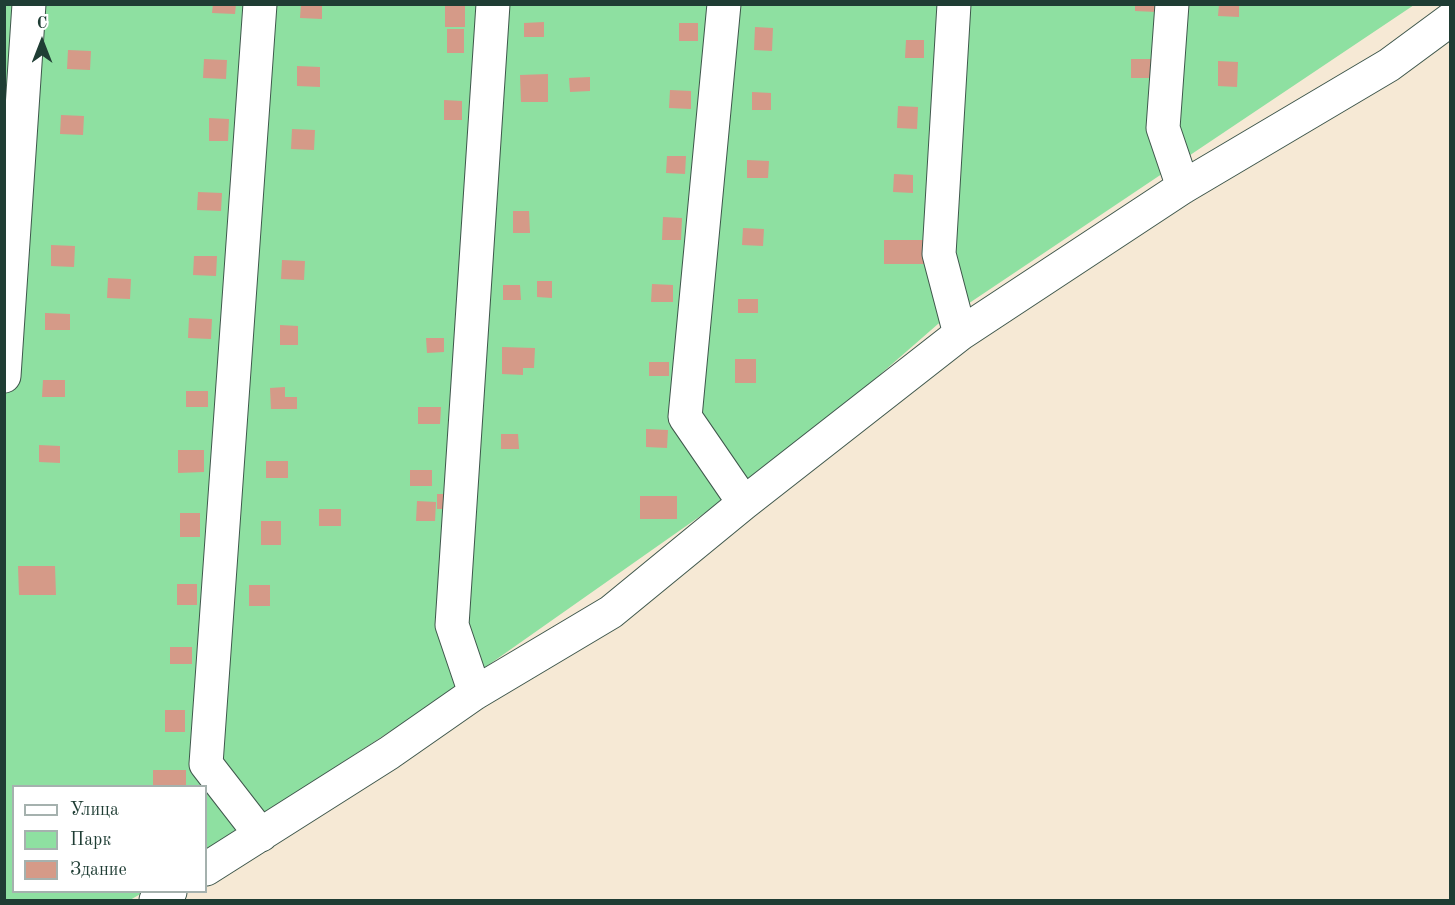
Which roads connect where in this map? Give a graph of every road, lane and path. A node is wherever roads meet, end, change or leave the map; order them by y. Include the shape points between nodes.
1 (29, 4) edge
2 (260, 4) edge
3 (493, 4) edge
4 (724, 4) edge
5 (954, 4) edge
6 (1172, 4) edge
7 (1450, 20) edge
8 (1183, 187) junction
9 (960, 334) junction
10 (4, 376) edge
11 (744, 503) junction
12 (475, 693) junction
13 (261, 834) junction
14 (207, 868) edge

1 - 10 street
2 - 13 street via 206,764
3 - 12 street via 452,625
4 - 11 street via 685,417
5 - 9 street via 939,254
6 - 8 street via 1163,128
7 - 8 street via 1389,65
8 - 9 street
9 - 11 street
11 - 12 street via 611,612
12 - 13 street
13 - 14 street

